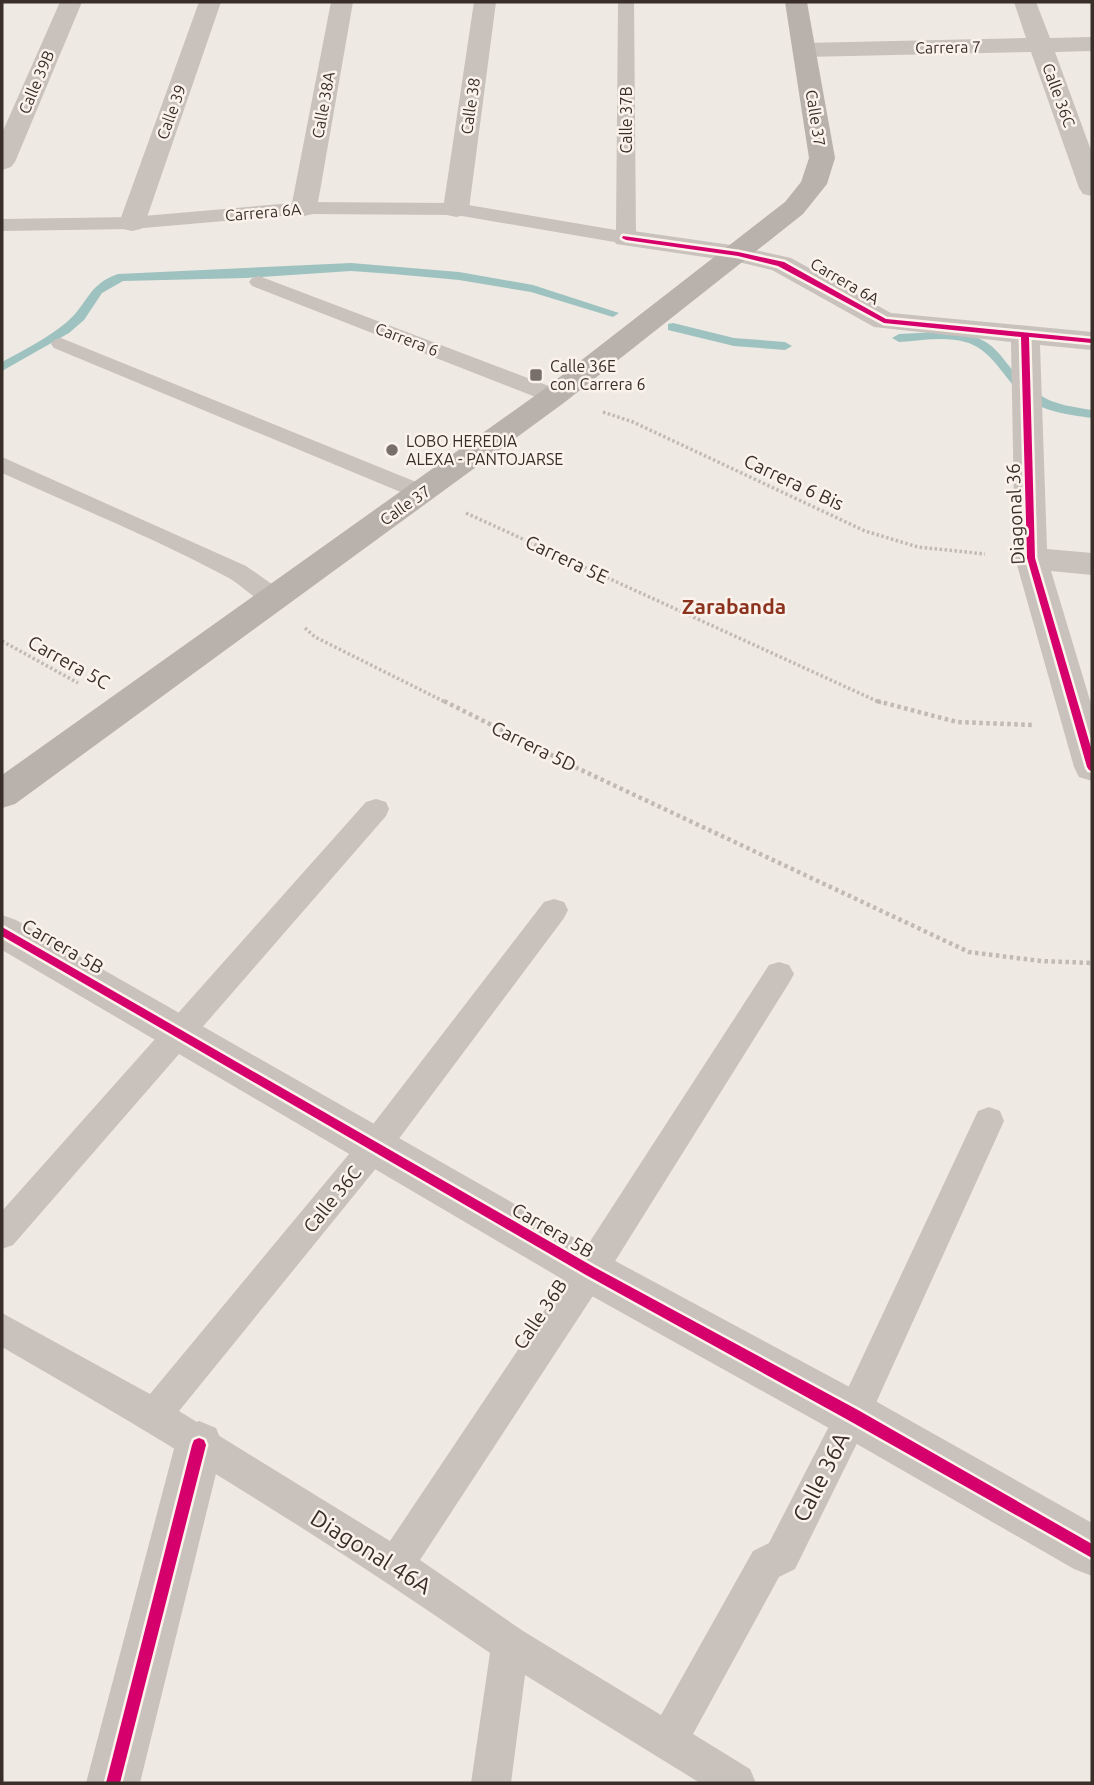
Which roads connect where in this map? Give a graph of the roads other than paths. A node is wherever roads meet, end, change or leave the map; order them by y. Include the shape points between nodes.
1 (71, 2) edge
2 (210, 2) edge
3 (342, 2) edge
4 (485, 2) edge
5 (626, 2) edge
6 (796, 2) edge
7 (1025, 2) edge
8 (1041, 44) junction
9 (1092, 44) edge
10 (805, 50) junction
11 (4, 150) edge
12 (1092, 188) edge
13 (304, 208) junction
14 (456, 209) junction
15 (132, 223) junction
16 (2, 225) edge
17 (626, 238) junction
18 (738, 254) junction
19 (259, 282) dead end
20 (1025, 334) junction
21 (1092, 341) edge
22 (61, 344) dead end
23 (554, 396) junction
24 (2, 464) edge
25 (423, 493) junction
26 (1031, 558) junction
27 (1092, 564) edge
28 (274, 598) junction
29 (1092, 767) edge
30 (2, 794) edge
31 (376, 809) dead end
32 (554, 910) dead end
33 (2, 931) edge
34 (779, 974) dead end
35 (178, 1033) junction
36 (989, 1121) dead end
37 (374, 1146) junction
38 (2, 1234) edge
39 (590, 1271) junction
40 (2, 1329) edge
41 (154, 1415) junction
42 (853, 1415) junction
43 (199, 1445) junction
44 (1092, 1551) edge
45 (395, 1565) junction
46 (510, 1644) junction
47 (667, 1742) junction
48 (113, 1783) edge
49 (491, 1783) edge
50 (736, 1783) edge

1 - 11 street, Calle 39B
2 - 15 street, Calle 39
3 - 13 street, Calle 38A
4 - 14 street, Calle 38
5 - 17 lane, Calle 37B
6 - 10 main road, Calle 37
7 - 8 street, Calle 36C
8 - 9 street, Carrera 7
8 - 10 street, Carrera 7
8 - 12 street, Calle 36C
10 - 18 main road, Calle 37 via 822,158 814,184 794,208
13 - 14 lane, Carrera 6A
13 - 15 lane, Carrera 6A
14 - 17 lane, Carrera 6A
15 - 16 lane, Carrera 6A
17 - 18 street, Carrera 6A
18 - 20 street, Carrera 6A via 781,264 884,321
18 - 23 main road, Calle 37
19 - 23 lane, Carrera 6
20 - 21 street, Carrera 6A
20 - 26 street, Diagonal 36
22 - 25 lane
23 - 25 main road, Calle 37
24 - 28 lane via 238,572
25 - 28 main road, Calle 37
26 - 27 street
26 - 29 street, Diagonal 36
28 - 30 main road, Calle 37
31 - 35 lane
32 - 37 lane, Calle 36C
33 - 35 street, Carrera 5B
34 - 39 lane, Calle 36B
35 - 37 street, Carrera 5B
35 - 38 lane
36 - 42 lane, Calle 36A
37 - 39 street, Carrera 5B
37 - 41 lane, Calle 36C
39 - 42 street, Carrera 5B
39 - 45 lane, Calle 36B
40 - 41 lane, Diagonal 46A
41 - 43 lane, Diagonal 46A
42 - 44 street, Carrera 5B
42 - 47 lane, Calle 36A via 782,1556 766,1564
43 - 45 lane, Diagonal 46A
43 - 48 street
45 - 46 lane, Diagonal 46A
46 - 47 lane, Diagonal 46A
46 - 49 lane
47 - 50 lane, Diagonal 46A

